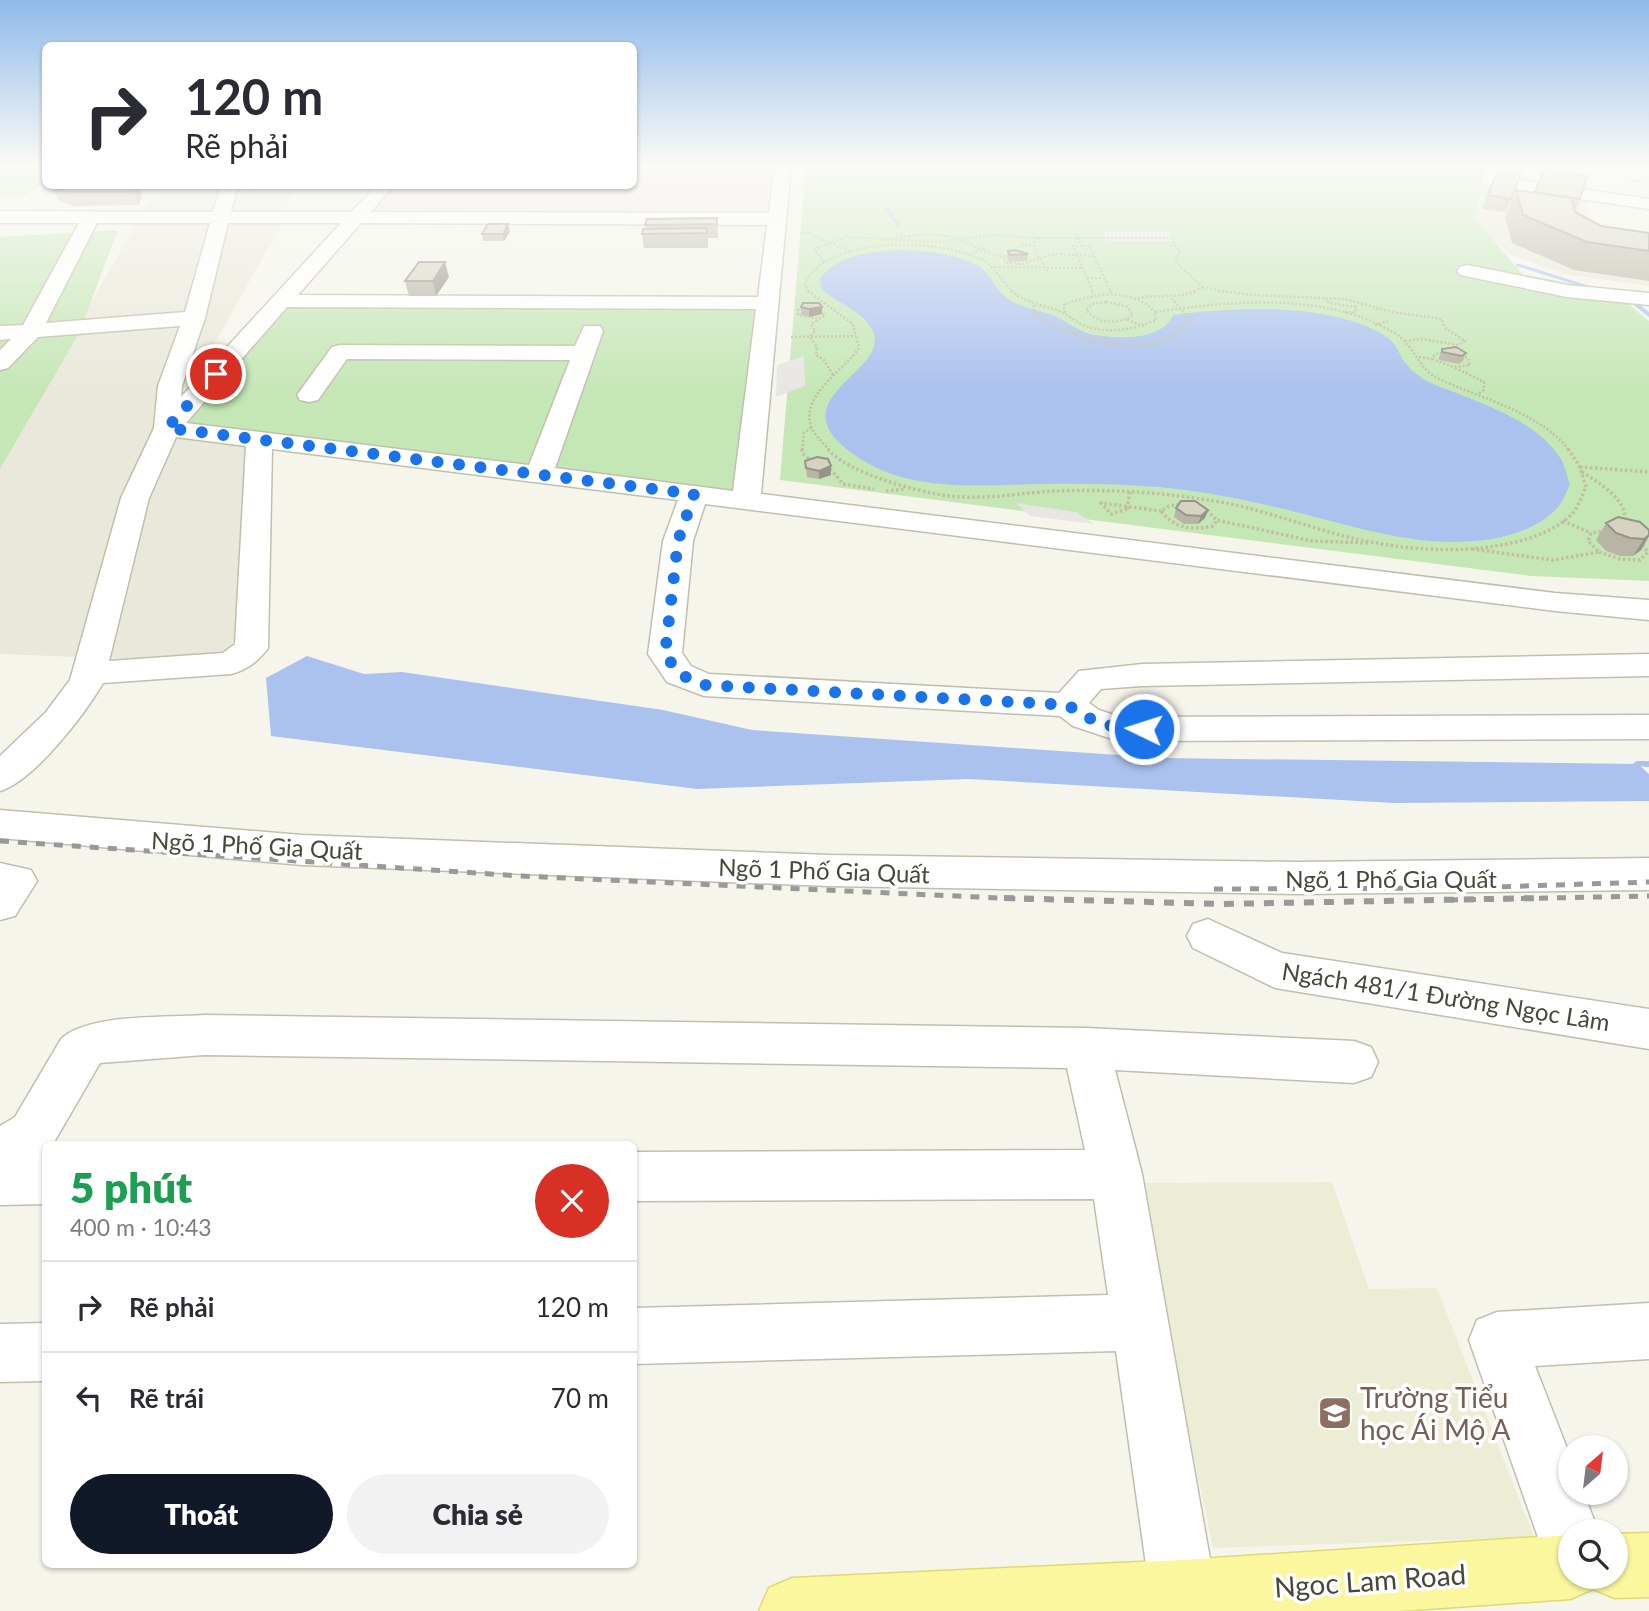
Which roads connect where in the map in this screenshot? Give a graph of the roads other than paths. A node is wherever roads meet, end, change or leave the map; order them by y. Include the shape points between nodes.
1 (78, 241) edge
2 (215, 241) edge
3 (335, 241) edge
4 (775, 241) edge
5 (1467, 271) dead end
6 (1649, 299) edge
7 (281, 301) junction
8 (602, 303) junction
9 (768, 303) junction
10 (194, 318) junction
11 (31, 331) junction
12 (0, 333) edge
13 (584, 354) junction
14 (0, 363) edge
15 (309, 395) dead end
16 (167, 428) junction
17 (259, 440) junction
18 (539, 475) junction
19 (694, 494) junction
20 (746, 501) junction
21 (1649, 610) edge
22 (1649, 665) edge
23 (88, 673) junction
24 (1068, 705) junction
25 (1649, 727) edge
26 (0, 778) edge
27 (0, 824) edge
28 (1649, 874) edge
29 (0, 879) edge
30 (0, 904) edge
31 (1208, 936) dead end
32 (1649, 1030) edge
33 (1087, 1048) junction
34 (1354, 1062) dead end
35 (0, 1154) edge
36 (1116, 1174) junction
37 (637, 1177) edge
38 (42, 1179) edge
39 (0, 1180) edge
40 (1139, 1322) junction
41 (1649, 1331) edge
42 (637, 1336) edge
43 (42, 1352) edge
44 (0, 1353) edge
45 (1562, 1519) edge
46 (1649, 1565) edge
47 (1628, 1566) edge
48 (1558, 1568) edge
49 (1183, 1593) junction
50 (792, 1611) edge

1 - 11 street
2 - 10 street
3 - 7 street
4 - 9 street
5 - 6 street via 1567,290
7 - 8 street
7 - 16 street
8 - 9 street
8 - 13 street
9 - 20 street
10 - 11 street
10 - 16 street via 170,386
11 - 12 street
11 - 14 street
13 - 15 street via 340,352
13 - 18 street
16 - 17 street
16 - 23 street via 135,498
17 - 18 street
17 - 23 street via 251,648 231,663
18 - 19 street
19 - 20 street
19 - 24 street via 678,541 665,654 679,674 704,685
20 - 21 street
22 - 24 street via 1116,677 1090,679
23 - 26 street via 77,699
24 - 25 street via 1086,718 1118,729
27 - 28 street, Ngõ 1 Phố Gia Quất via 168,841 853,872 1405,880
29 - 30 street via 16,881
31 - 32 street, Ngách 481/1 Đường Ngọc Lâm via 1275,970
33 - 34 street
33 - 35 street via 204,1035 97,1043 78,1054 33,1133
33 - 36 street
36 - 37 street
36 - 40 street
38 - 39 street
40 - 42 street
40 - 49 street
41 - 45 street via 1497,1340
43 - 44 street
46 - 47 main road
48 - 49 main road, Ngoc Lam Road
49 - 50 main road, Ngoc Lam Road

